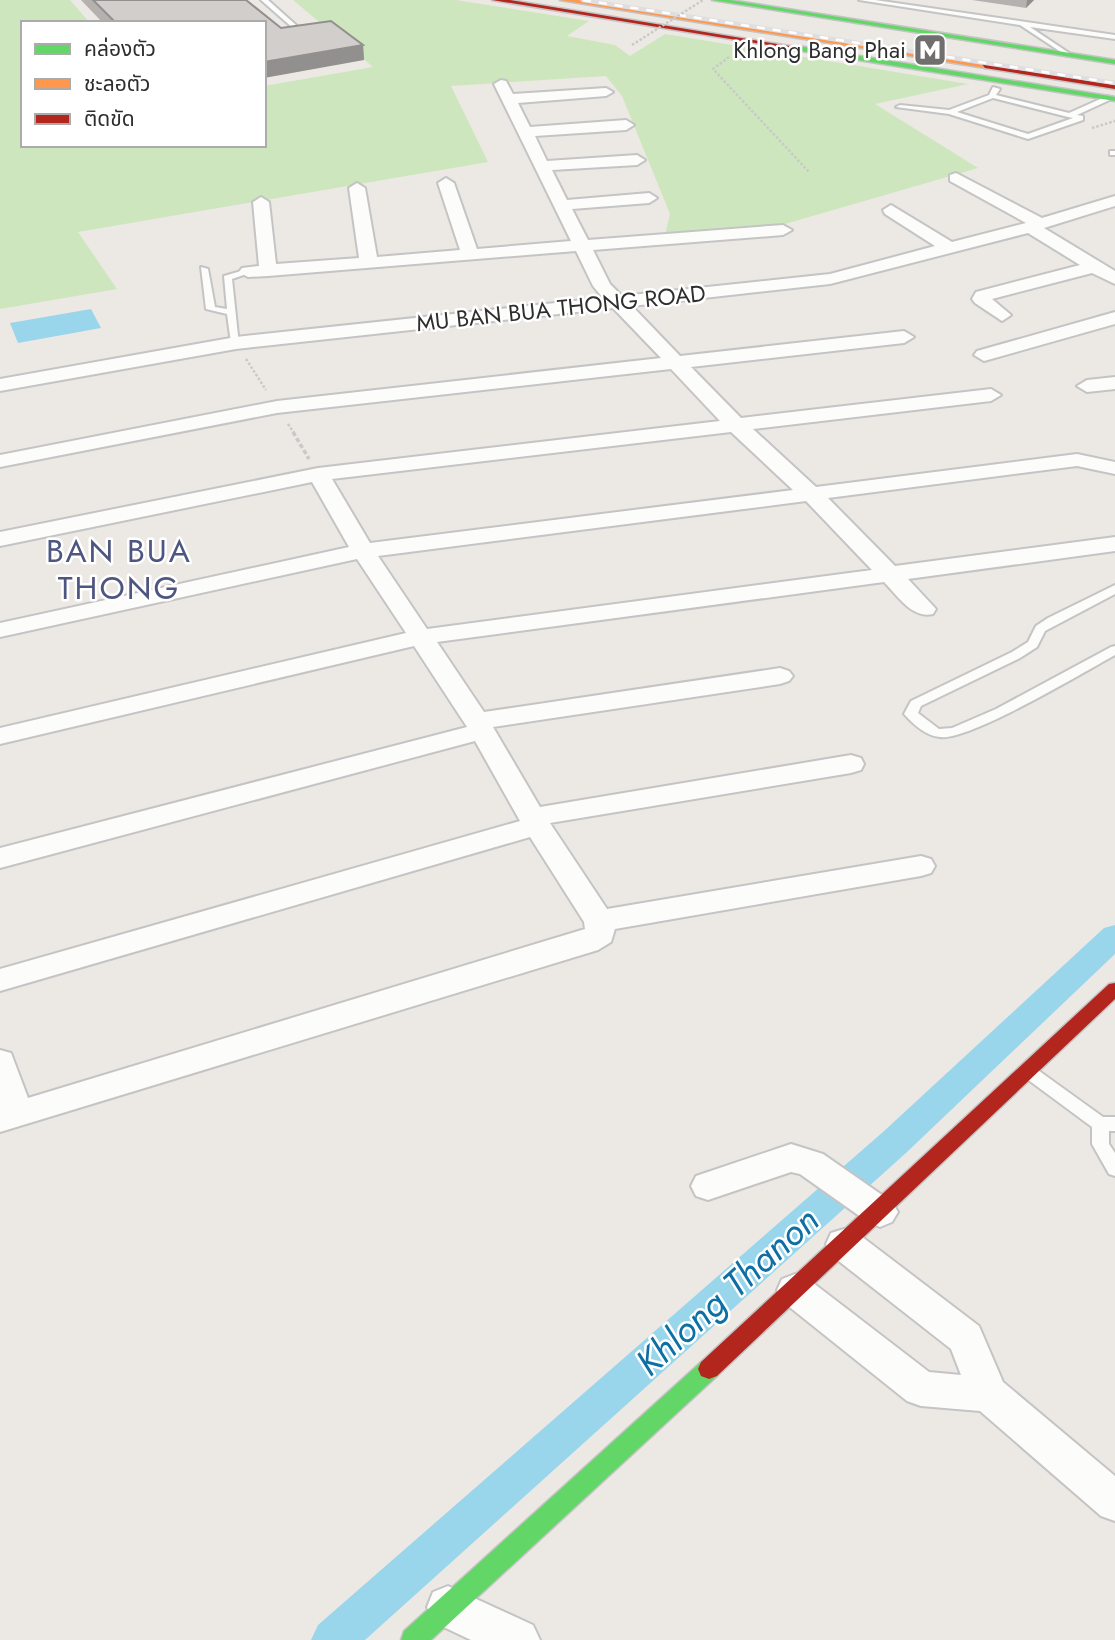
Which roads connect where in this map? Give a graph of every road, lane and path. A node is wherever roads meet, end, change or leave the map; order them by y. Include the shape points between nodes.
1 (264, 0) edge
2 (496, 0) edge
3 (533, 0) edge
4 (564, 0) edge
5 (657, 0) edge
6 (701, 0) edge
7 (716, 0) edge
8 (862, 0) edge
9 (809, 15) junction
10 (1019, 23) junction
11 (304, 35) edge
12 (1115, 37) edge
13 (747, 40) junction
14 (983, 42) junction
15 (765, 43) junction
16 (632, 45) dead end
17 (1067, 54) junction
18 (1115, 62) edge
19 (1115, 69) edge
20 (1000, 80) junction
21 (501, 84) dead end
22 (606, 92) dead end
23 (1113, 95) edge
24 (992, 96) junction
25 (511, 99) junction
26 (900, 107) dead end
27 (950, 112) junction
28 (1070, 115) junction
29 (626, 125) dead end
30 (527, 132) junction
31 (637, 160) dead end
32 (544, 166) junction
33 (809, 172) dead end
34 (956, 177) dead end
35 (446, 183) dead end
36 (356, 188) dead end
37 (649, 198) dead end
38 (1115, 201) edge
39 (261, 202) dead end
40 (562, 205) junction
41 (891, 210) dead end
42 (1036, 226) junction
43 (783, 230) dead end
44 (583, 246) junction
45 (949, 248) junction
46 (470, 255) junction
47 (369, 262) junction
48 (1093, 267) junction
49 (204, 269) dead end
50 (268, 271) junction
51 (248, 272) joint
52 (1115, 279) edge
53 (618, 302) junction
54 (230, 312) junction
55 (1002, 316) dead end
56 (1115, 318) edge
57 (904, 337) dead end
58 (236, 343) junction
59 (984, 355) dead end
60 (673, 362) junction
61 (1115, 383) edge
62 (0, 385) edge
63 (1087, 386) dead end
64 (990, 395) dead end
65 (736, 425) junction
66 (0, 461) edge
67 (1115, 468) edge
68 (318, 474) junction
69 (813, 496) junction
70 (0, 539) edge
71 (1115, 544) edge
72 (363, 551) junction
73 (889, 575) junction
74 (1115, 589) edge
75 (924, 609) dead end
76 (0, 630) edge
77 (421, 637) junction
78 (1115, 650) edge
79 (780, 676) dead end
80 (480, 726) junction
81 (0, 736) edge
82 (851, 764) dead end
83 (535, 822) junction
84 (0, 858) edge
85 (921, 866) dead end
86 (599, 921) junction
87 (0, 980) edge
88 (1115, 989) edge
89 (0, 1062) edge
90 (1028, 1071) junction
91 (8, 1116) edge
92 (1107, 1124) edge
93 (1115, 1169) edge
94 (708, 1186) dead end
95 (880, 1212) junction
96 (844, 1244) junction
97 (795, 1290) junction
98 (988, 1394) junction
99 (1115, 1502) edge
100 (449, 1608) junction
101 (414, 1640) edge
102 (518, 1640) edge

1 - 11 lane
2 - 13 main road
3 - 15 main road
4 - 23 main road
5 - 19 main road
6 - 9 main road
6 - 16 path, bridge
7 - 9 main road
8 - 10 lane
9 - 14 main road
10 - 12 lane
10 - 17 lane
13 - 15 main road
13 - 33 path via 713,69
14 - 17 main road
14 - 19 main road
15 - 20 main road
17 - 18 main road
20 - 23 main road
20 - 24 lane
21 - 25 street
22 - 25 street
23 - 28 lane
24 - 27 lane
24 - 28 lane
25 - 30 street
26 - 27 lane
27 - 28 lane via 1028,137 1080,118
29 - 30 street
30 - 32 street
31 - 32 street
32 - 40 street
34 - 42 street
35 - 46 street
36 - 47 street
37 - 40 street
38 - 42 street, MU BAN BUA THONG ROAD
39 - 50 street
40 - 44 street
41 - 45 street
42 - 45 street, MU BAN BUA THONG ROAD
42 - 48 street
43 - 44 street
44 - 46 street
44 - 53 street via 602,286
45 - 53 street, MU BAN BUA THONG ROAD via 830,279
46 - 47 street
47 - 50 street
48 - 52 street
48 - 55 street via 982,296
49 - 54 lane via 211,309
50 - 51 street
51 - 54 lane via 227,278
53 - 58 street, MU BAN BUA THONG ROAD
53 - 60 street
54 - 58 lane
56 - 59 street
57 - 60 street
58 - 62 street, MU BAN BUA THONG ROAD
60 - 65 street
60 - 66 street via 277,407
61 - 63 street
64 - 65 street
65 - 68 street
65 - 69 street
67 - 69 street via 1077,460
68 - 70 street
68 - 72 street
69 - 72 street
69 - 73 street
71 - 73 street
72 - 76 street
72 - 77 street
73 - 75 street
73 - 77 street
74 - 78 lane via 1040,629 1032,644 1016,656 916,704 911,714 936,732 950,733
77 - 80 street
77 - 81 street
79 - 80 street
80 - 83 street
80 - 84 street
82 - 83 street
83 - 86 street
83 - 87 street
85 - 86 street
86 - 91 street via 600,933 587,942
88 - 90 main road
89 - 91 street
90 - 92 lane
90 - 95 main road
92 - 93 lane via 1101,1144
94 - 95 street via 791,1158 811,1164
95 - 96 main road
96 - 97 main road
96 - 98 street via 966,1338
97 - 98 street via 921,1389
97 - 100 main road
98 - 99 street
100 - 101 main road
100 - 102 street

